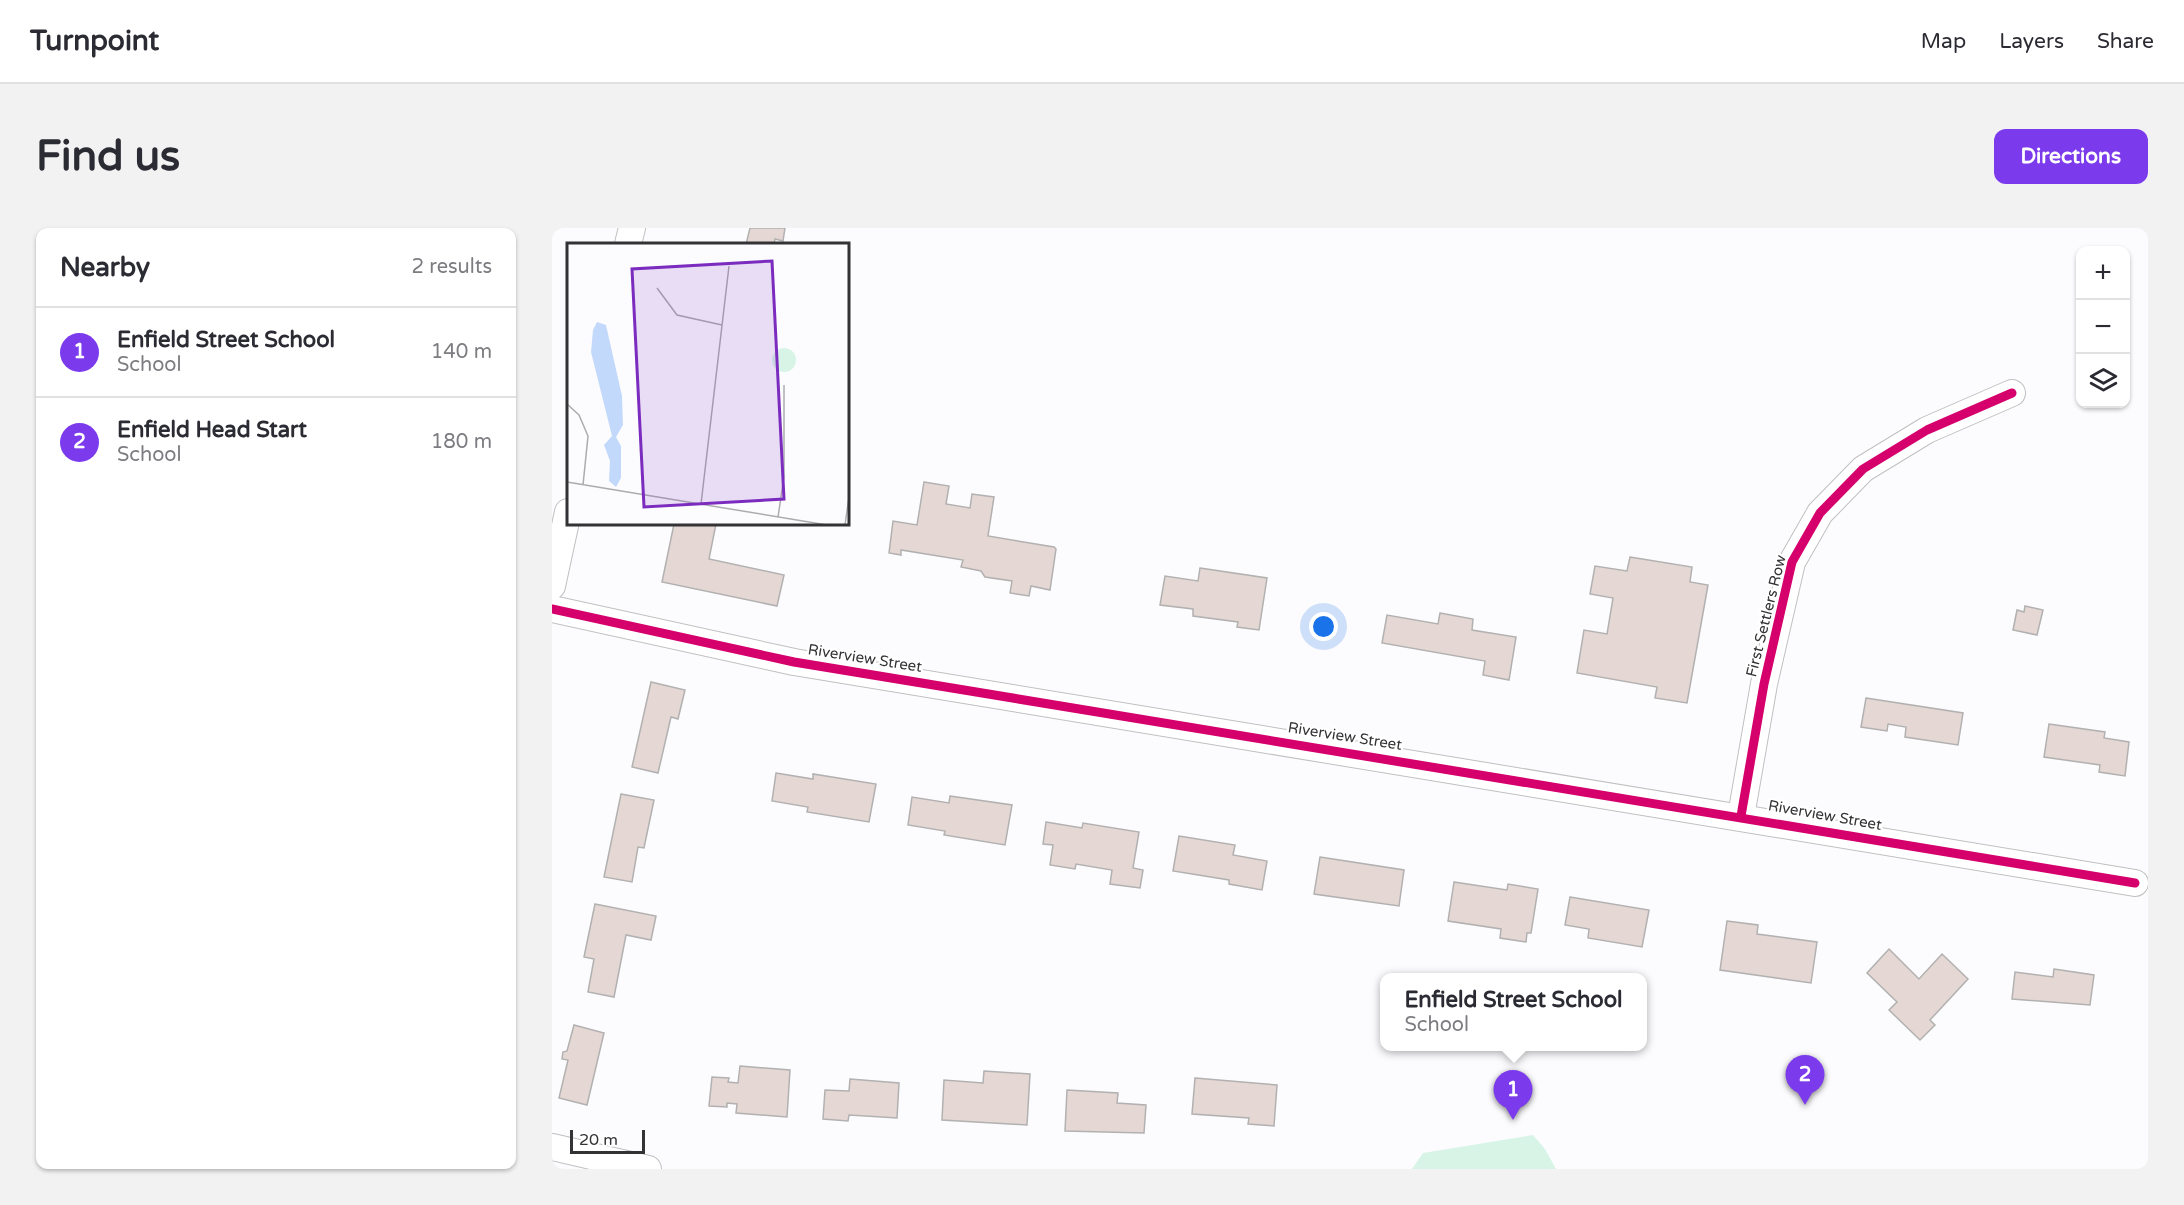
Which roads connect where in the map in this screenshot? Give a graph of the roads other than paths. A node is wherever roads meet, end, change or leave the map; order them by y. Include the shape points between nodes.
1 (632, 228) edge
2 (628, 243) edge
3 (2012, 393) dead end
4 (567, 517) edge
5 (552, 586) edge
6 (552, 609) edge
7 (1741, 816) junction
8 (2135, 883) dead end
9 (552, 1147) edge
10 (648, 1169) edge

1 - 2 street
3 - 7 street, First Settlers Row via 1927,430 1890,452 1863,470 1820,513 1792,562 1764,684
4 - 5 street
6 - 7 street, Riverview Street via 794,662
7 - 8 street, Riverview Street
9 - 10 street

